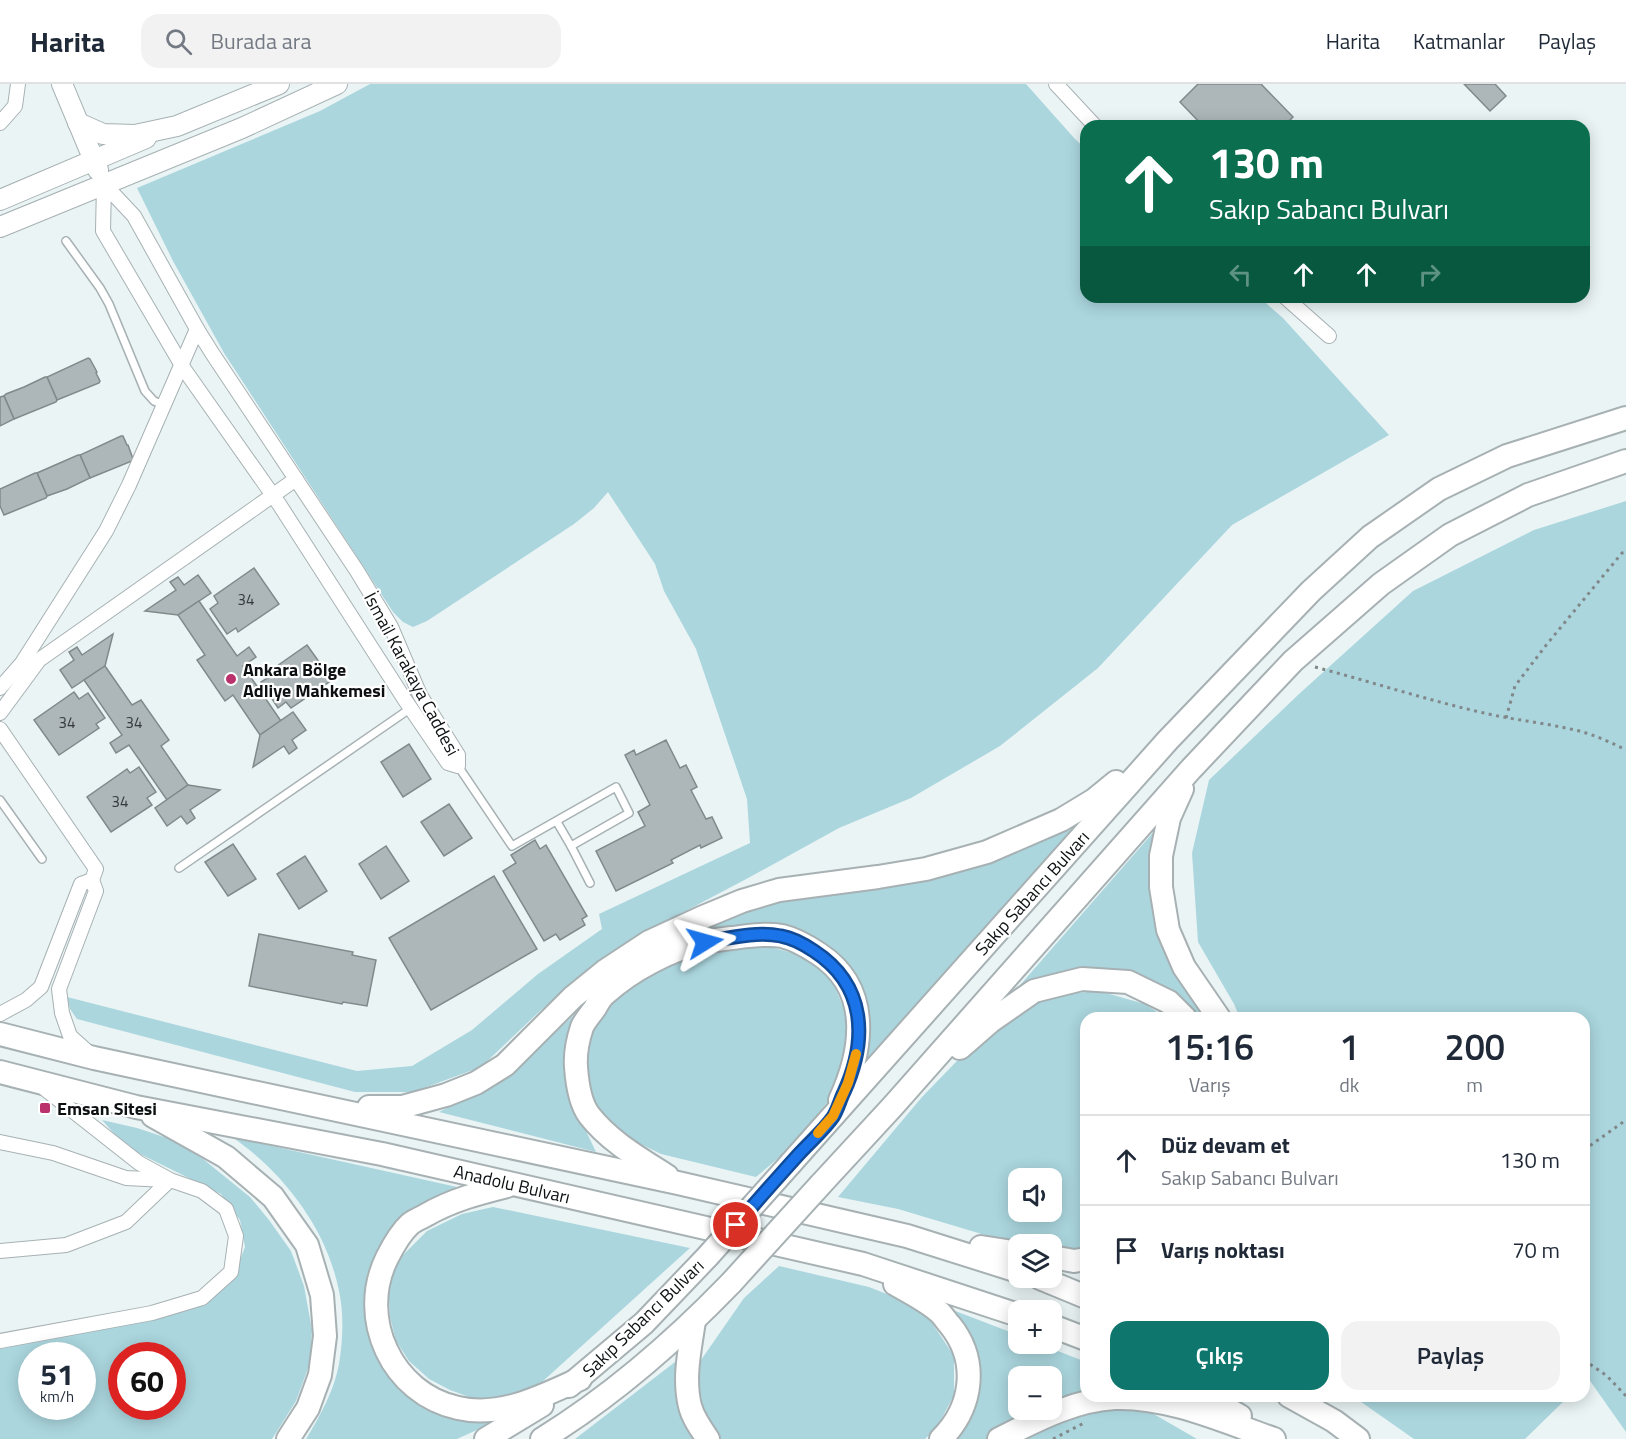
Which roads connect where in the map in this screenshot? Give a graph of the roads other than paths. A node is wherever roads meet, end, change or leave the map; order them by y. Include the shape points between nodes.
1 (18, 84) edge
2 (62, 84) edge
3 (279, 84) edge
4 (337, 84) edge
5 (1056, 84) edge
6 (1089, 120) edge
7 (0, 123) edge
8 (78, 123) junction
9 (177, 126) junction
10 (94, 160) junction
11 (65, 172) junction
12 (104, 184) junction
13 (0, 200) edge
14 (0, 227) edge
15 (66, 241) dead end
16 (1292, 303) edge
17 (197, 329) junction
18 (1329, 336) dead end
19 (182, 364) junction
20 (164, 405) junction
21 (1626, 418) edge
22 (1626, 461) edge
23 (296, 479) junction
24 (273, 495) junction
25 (0, 688) edge
26 (411, 708) junction
27 (0, 713) edge
28 (0, 729) edge
29 (1168, 740) junction
30 (458, 766) junction
31 (1191, 769) junction
32 (0, 800) edge
33 (557, 822) junction
34 (571, 846) junction
35 (42, 859) dead end
36 (179, 868) dead end
37 (92, 880) junction
38 (590, 883) dead end
39 (1179, 1012) edge
40 (1215, 1012) edge
41 (0, 1014) edge
42 (0, 1034) edge
43 (94, 1058) junction
44 (0, 1072) edge
45 (36, 1082) junction
46 (893, 1106) junction
47 (136, 1107) junction
48 (330, 1108) junction
49 (833, 1116) junction
50 (0, 1142) edge
51 (171, 1180) junction
52 (678, 1183) junction
53 (512, 1185) junction
54 (907, 1236) junction
55 (0, 1251) edge
56 (1008, 1251) edge
57 (1062, 1259) edge
58 (1080, 1260) edge
59 (863, 1264) junction
60 (1008, 1268) edge
61 (1062, 1287) edge
62 (1080, 1294) edge
63 (1008, 1313) edge
64 (694, 1321) junction
65 (1062, 1330) edge
66 (1080, 1337) edge
67 (0, 1341) edge
68 (580, 1378) junction
69 (1096, 1402) edge
70 (1160, 1402) edge
71 (1215, 1402) edge
72 (1300, 1402) edge
73 (1313, 1402) edge
74 (1334, 1421) junction
75 (288, 1439) edge
76 (486, 1439) edge
77 (542, 1439) edge
78 (708, 1439) edge
79 (941, 1439) edge
80 (999, 1439) edge
81 (1274, 1439) edge
82 (1282, 1439) edge
83 (1358, 1439) edge

1 - 7 street via 15,106
2 - 8 street, İsmail Karakaya Caddesi
3 - 9 street
4 - 12 street
5 - 6 street
8 - 9 street via 103,134 135,135
8 - 10 street, İsmail Karakaya Caddesi
8 - 11 street
9 - 10 street
10 - 11 street
10 - 12 street, İsmail Karakaya Caddesi
11 - 13 street
12 - 14 street
12 - 17 street, İsmail Karakaya Caddesi via 134,216
12 - 19 street, İsmail Karakaya Caddesi via 103,231
15 - 20 lane via 109,304 145,391
16 - 18 street
17 - 19 street
17 - 23 street, İsmail Karakaya Caddesi
19 - 20 street
19 - 24 street, İsmail Karakaya Caddesi
20 - 25 street via 106,531 22,663
21 - 29 main road, Sakıp Sabancı Bulvarı via 1507,456 1439,489 1370,537 1311,591
22 - 31 main road, Sakıp Sabancı Bulvarı via 1528,495 1450,535 1381,584 1293,661
23 - 24 street
23 - 30 street, İsmail Karakaya Caddesi via 391,627 420,695 458,755
24 - 26 street, İsmail Karakaya Caddesi
24 - 27 street via 39,660
26 - 30 street, İsmail Karakaya Caddesi via 448,763
26 - 36 lane
28 - 37 street via 96,869
29 - 48 main road via 1094,800 1061,820 987,852 926,869 779,890 649,942 573,997 506,1065 476,1083 402,1107
29 - 49 main road, Sakıp Sabancı Bulvarı
30 - 33 lane via 512,846
31 - 40 main road via 1169,818 1161,856 1161,887 1168,930 1180,958
31 - 46 main road, Sakıp Sabancı Bulvarı
32 - 35 lane
33 - 34 lane
33 - 34 lane via 616,788 629,813
34 - 38 lane
37 - 41 street via 81,884 41,987
37 - 43 street via 96,891 59,989 70,1036
39 - 46 main road via 1169,1002 1128,982 1082,979 1034,992 991,1021
42 - 43 main road, Anadolu Bulvarı
43 - 48 main road, Anadolu Bulvarı
44 - 45 main road, Anadolu Bulvarı
45 - 47 main road, Anadolu Bulvarı
45 - 51 street via 139,1163
46 - 64 main road, Sakıp Sabancı Bulvarı, bridge
47 - 53 main road, Anadolu Bulvarı via 382,1154
47 - 75 main road via 226,1157 273,1197 308,1245 322,1295 325,1336 320,1375 308,1408
48 - 52 main road, Anadolu Bulvarı
49 - 52 main road via 856,1057 859,1030 858,1013 846,982 824,957 797,941 763,935 705,942 652,961 604,994 582,1026 575,1058 578,1085 587,1113 609,1137
49 - 68 main road, Sakıp Sabancı Bulvarı, bridge via 644,1323
50 - 51 street via 52,1153 126,1178
51 - 55 street via 126,1222 66,1245
51 - 67 street via 202,1191 226,1209 236,1236 231,1272 202,1298 162,1310
52 - 54 main road, Anadolu Bulvarı
53 - 59 main road, Anadolu Bulvarı
53 - 68 main road via 436,1209 411,1223 400,1235 382,1268 376,1290 385,1347 394,1365 417,1390 434,1401 459,1409 509,1407
54 - 56 main road
54 - 60 main road, Anadolu Bulvarı
57 - 58 main road
59 - 63 main road, Anadolu Bulvarı
59 - 79 main road via 939,1311 966,1352 969,1368 964,1404 956,1422
61 - 62 main road
64 - 77 main road, Sakıp Sabancı Bulvarı via 623,1383
64 - 78 main road via 687,1374 690,1407
65 - 66 main road
68 - 76 main road, Sakıp Sabancı Bulvarı
69 - 80 main road via 1062,1410
70 - 81 main road
71 - 82 main road
72 - 74 main road
73 - 74 main road
74 - 83 main road

